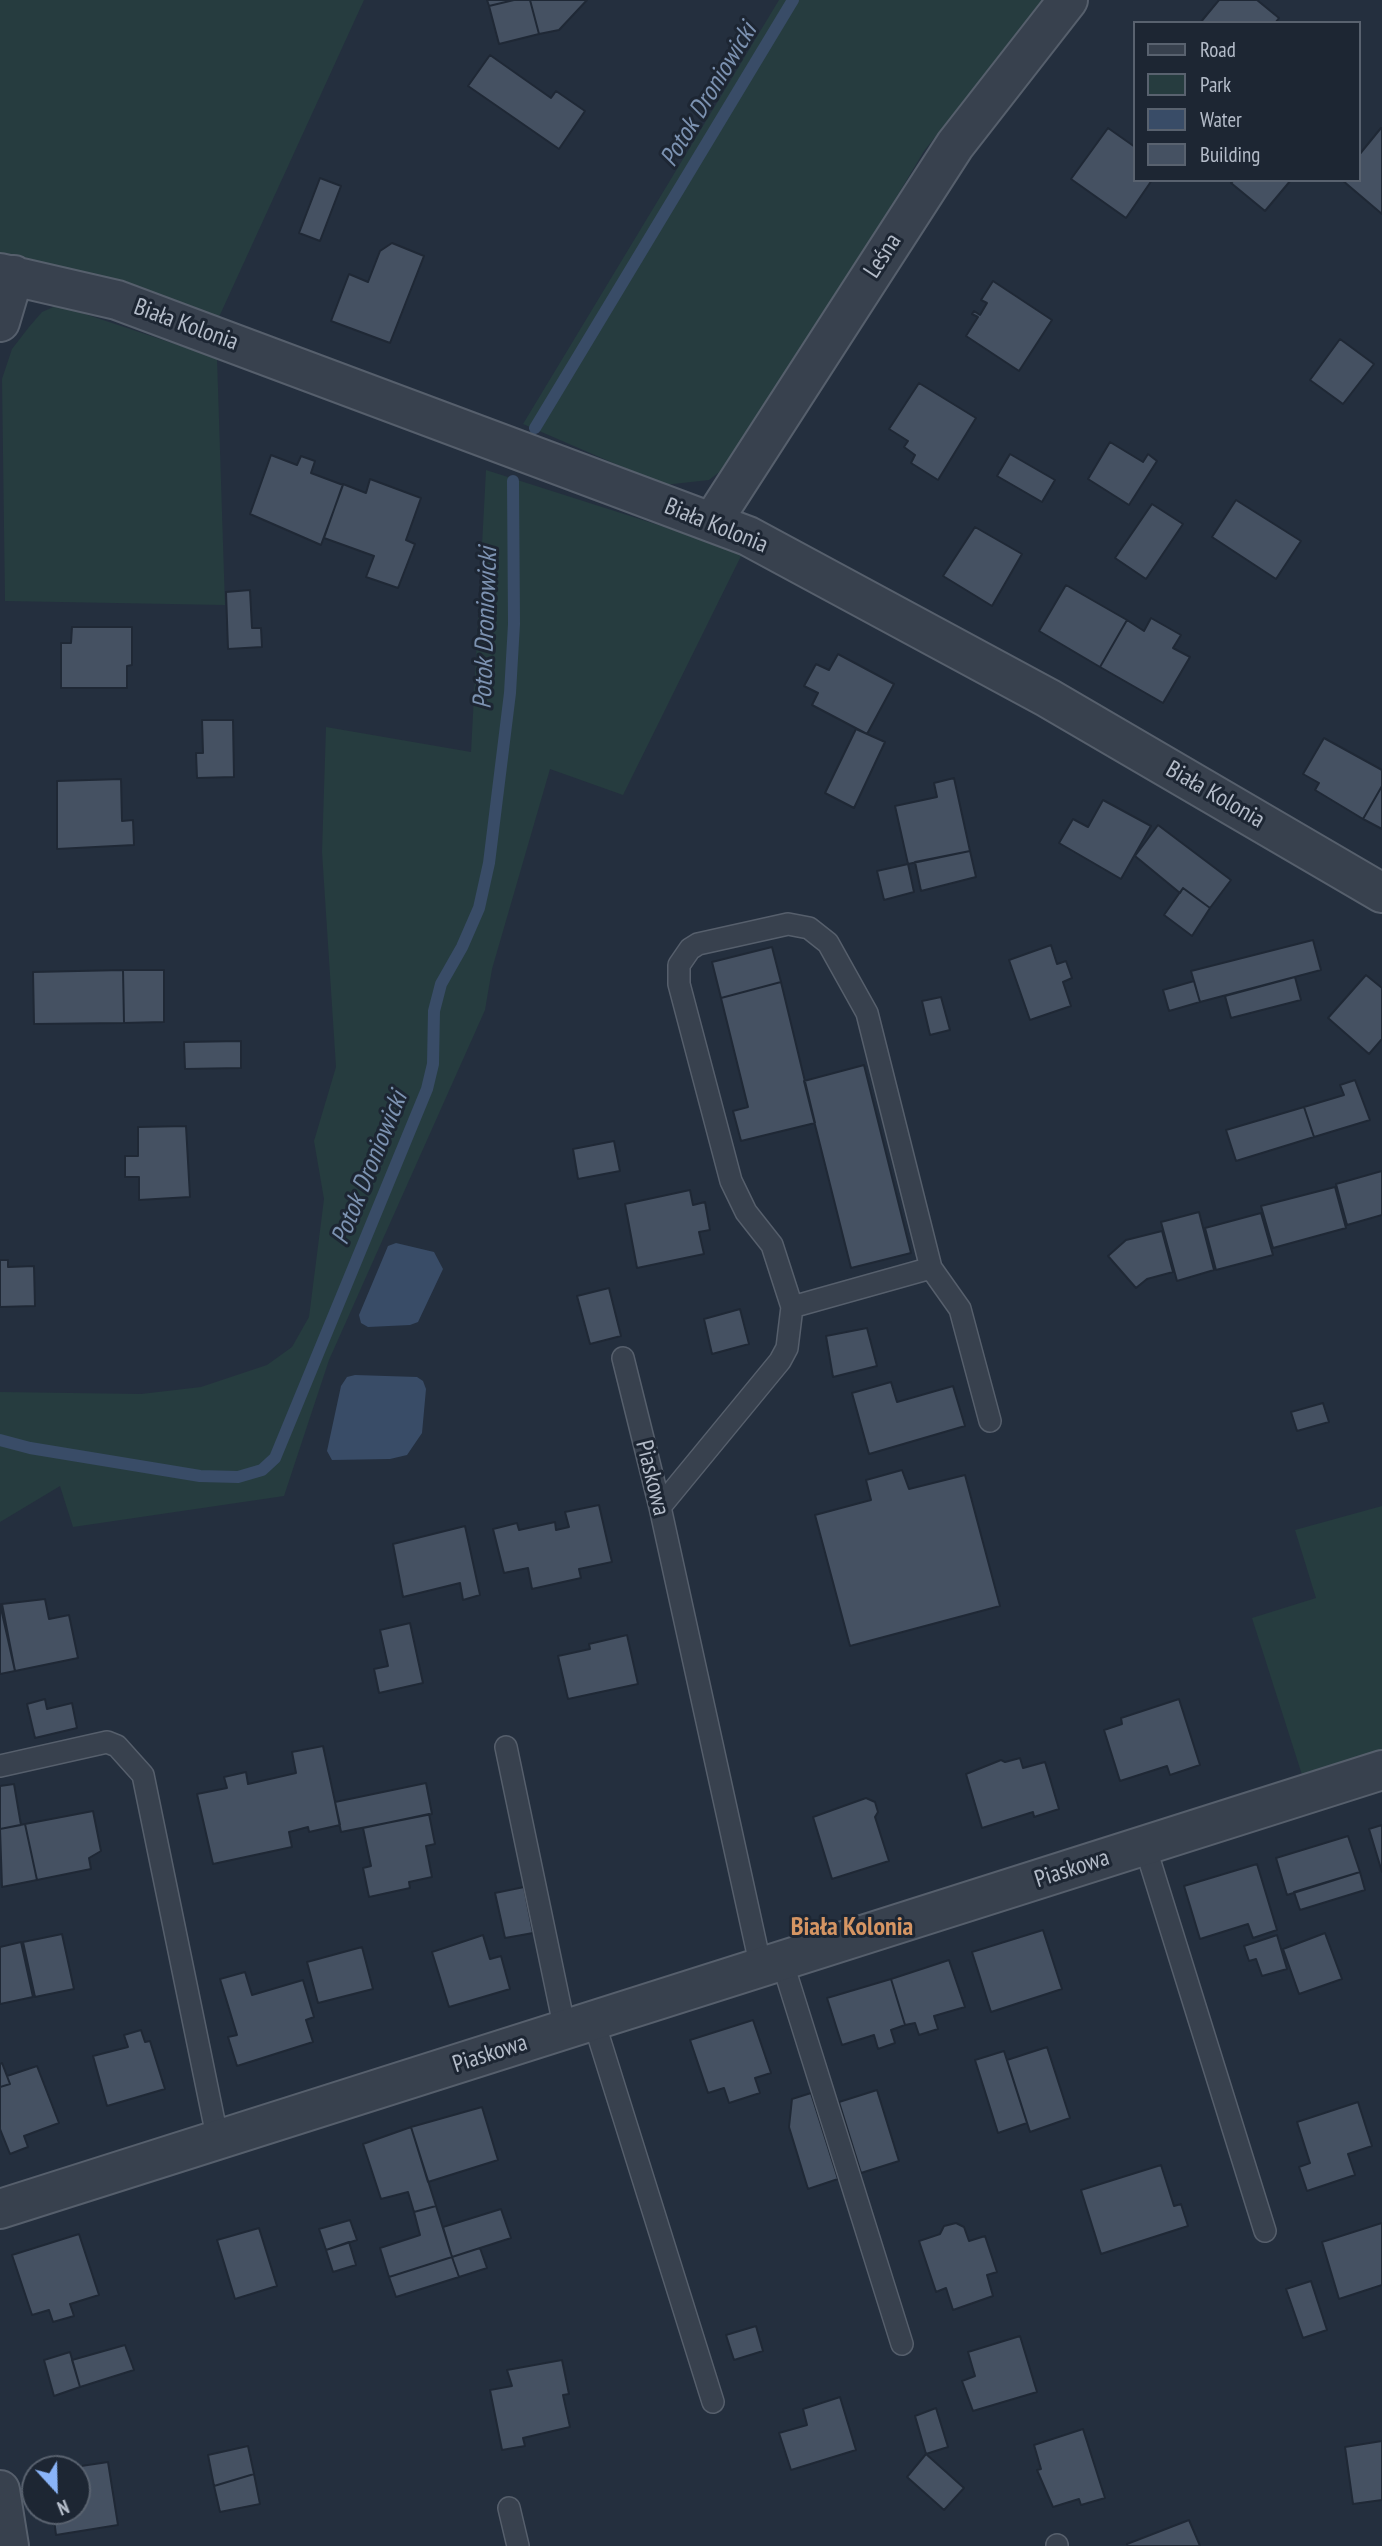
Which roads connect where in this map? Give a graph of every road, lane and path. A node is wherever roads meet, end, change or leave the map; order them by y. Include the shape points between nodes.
1 (1068, 0) edge
2 (7, 274) edge
3 (0, 322) edge
4 (712, 522) junction
5 (1382, 893) edge
6 (930, 1268) junction
7 (792, 1307) junction
8 (623, 1358) dead end
9 (990, 1421) dead end
10 (660, 1507) junction
11 (506, 1746) dead end
12 (0, 1766) edge
13 (1382, 1770) edge
14 (1145, 1846) junction
15 (772, 1964) junction
16 (580, 2026) junction
17 (218, 2141) junction
18 (0, 2209) edge
19 (1265, 2231) dead end
20 (902, 2344) dead end
21 (713, 2402) dead end
22 (0, 2490) edge
23 (509, 2508) dead end
24 (9, 2546) edge
25 (518, 2546) edge

1 - 4 street, Leśna via 955,145
2 - 3 street
2 - 4 street, Biała Kolonia via 117,300
4 - 5 street, Biała Kolonia via 774,548 1048,698
6 - 7 lane
6 - 7 lane via 867,1013 828,943 809,928 788,924 698,944 679,965 679,984 732,1181 746,1212 772,1245
6 - 9 lane via 960,1309
7 - 10 lane via 787,1348 780,1361
8 - 10 lane, Piaskowa
10 - 15 lane, Piaskowa
11 - 16 lane
12 - 17 lane via 107,1742 117,1746 143,1775
13 - 14 street, Piaskowa
14 - 15 street, Piaskowa
14 - 19 lane
15 - 16 street, Piaskowa
15 - 20 lane
16 - 17 street, Piaskowa
16 - 21 lane
17 - 18 street, Piaskowa
22 - 24 street
23 - 25 lane

